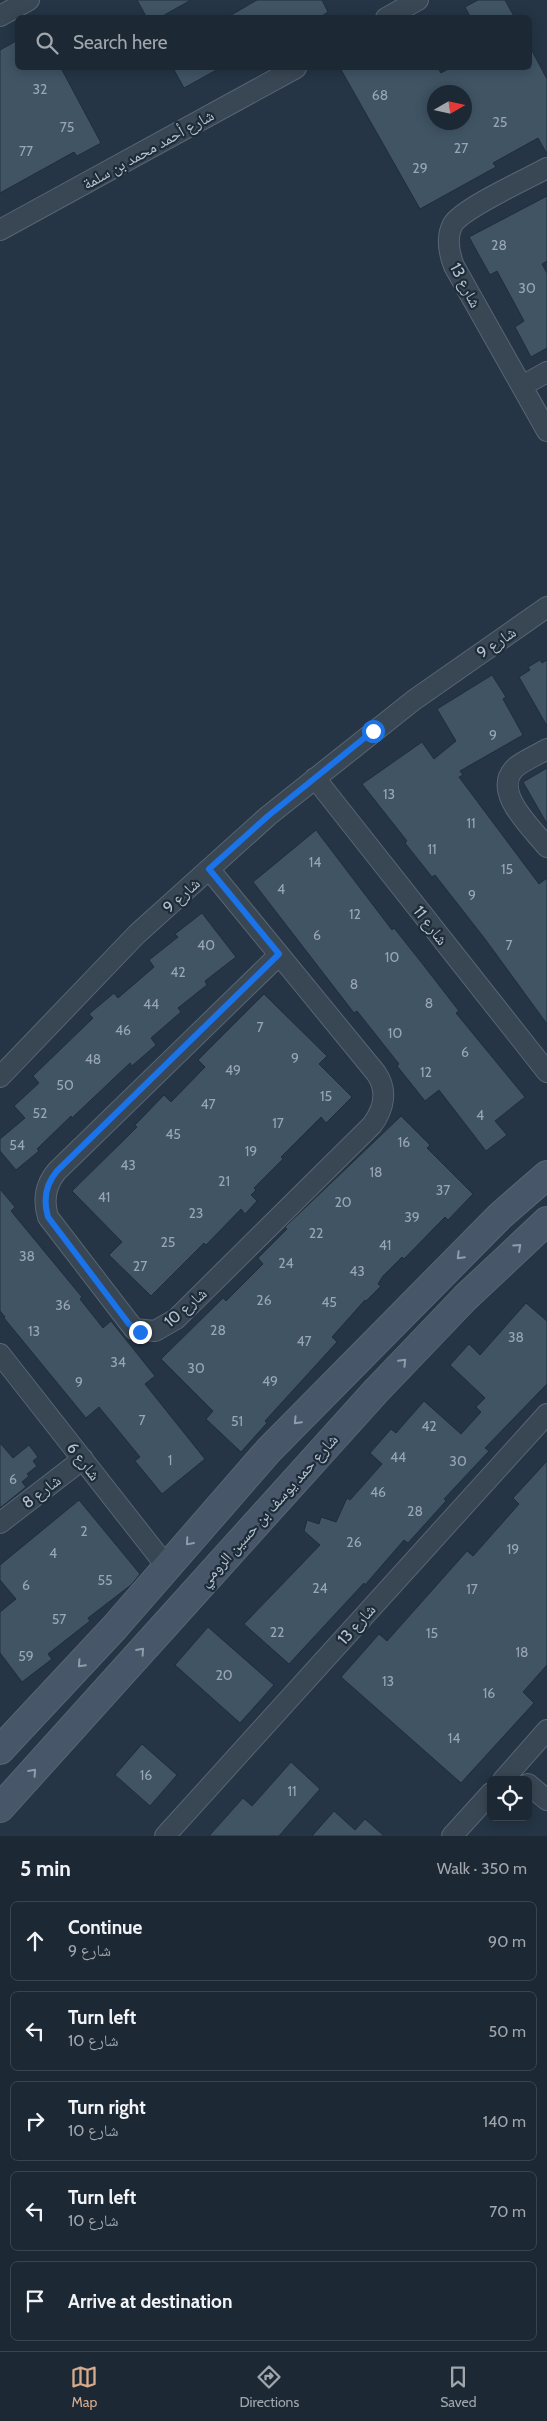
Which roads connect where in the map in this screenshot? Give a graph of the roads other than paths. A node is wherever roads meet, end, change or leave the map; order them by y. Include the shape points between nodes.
1 (29, 0) edge
2 (418, 0) edge
3 (391, 15) edge
4 (0, 16) edge
5 (292, 70) edge
6 (547, 168) edge
7 (0, 230) edge
8 (547, 372) edge
9 (522, 386) junction
10 (547, 430) edge
11 (547, 607) edge
12 (547, 749) edge
13 (315, 778) junction
14 (547, 847) edge
15 (209, 869) junction
16 (279, 954) junction
17 (547, 1072) edge
18 (0, 1076) edge
19 (547, 1175) edge
20 (547, 1222) edge
21 (0, 1354) edge
22 (356, 1362) junction
23 (376, 1390) junction
24 (317, 1400) junction
25 (547, 1414) edge
26 (343, 1425) junction
27 (83, 1459) junction
28 (0, 1523) edge
29 (167, 1567) junction
30 (547, 1730) edge
31 (0, 1750) edge
32 (513, 1776) edge
33 (532, 1787) edge
34 (487, 1797) edge
35 (547, 1800) edge
36 (0, 1808) edge
37 (165, 1836) edge
38 (452, 1836) edge

1 - 4 street
2 - 3 street
5 - 7 street, شارع أحمد محمد بن سلمة
6 - 9 street, شارع 13 via 463,214 452,226 449,238 454,266
8 - 9 street
9 - 10 street, شارع 13
11 - 13 street, شارع 9 via 414,700
12 - 14 street via 515,768 507,785 512,802
13 - 15 street, شارع 9
13 - 17 street, شارع 11
15 - 16 street, شارع 10
15 - 18 street, شارع 9 via 137,934
16 - 16 street, شارع 10 via 379,1078 383,1091 381,1111 372,1125 176,1319 154,1331 134,1329 48,1217 47,1186 57,1171
19 -> 22 street via 500,1216
23 -> 20 street, شارع حمد يوسف بن حسين الرومي via 466,1297
21 - 27 street, شارع 6
22 - 23 street via 353,1371 355,1381 366,1390
22 - 24 street
23 - 26 street, شارع حمد يوسف بن حسين الرومي
24 - 26 street via 330,1396 341,1401 347,1413
24 -> 29 street
25 - 37 street, شارع 13
36 -> 26 street, شارع حمد يوسف بن حسين الرومي
27 - 28 street, شارع 8
27 - 29 street, شارع 6
29 -> 31 street
30 - 32 street
33 - 35 street
34 - 38 street

